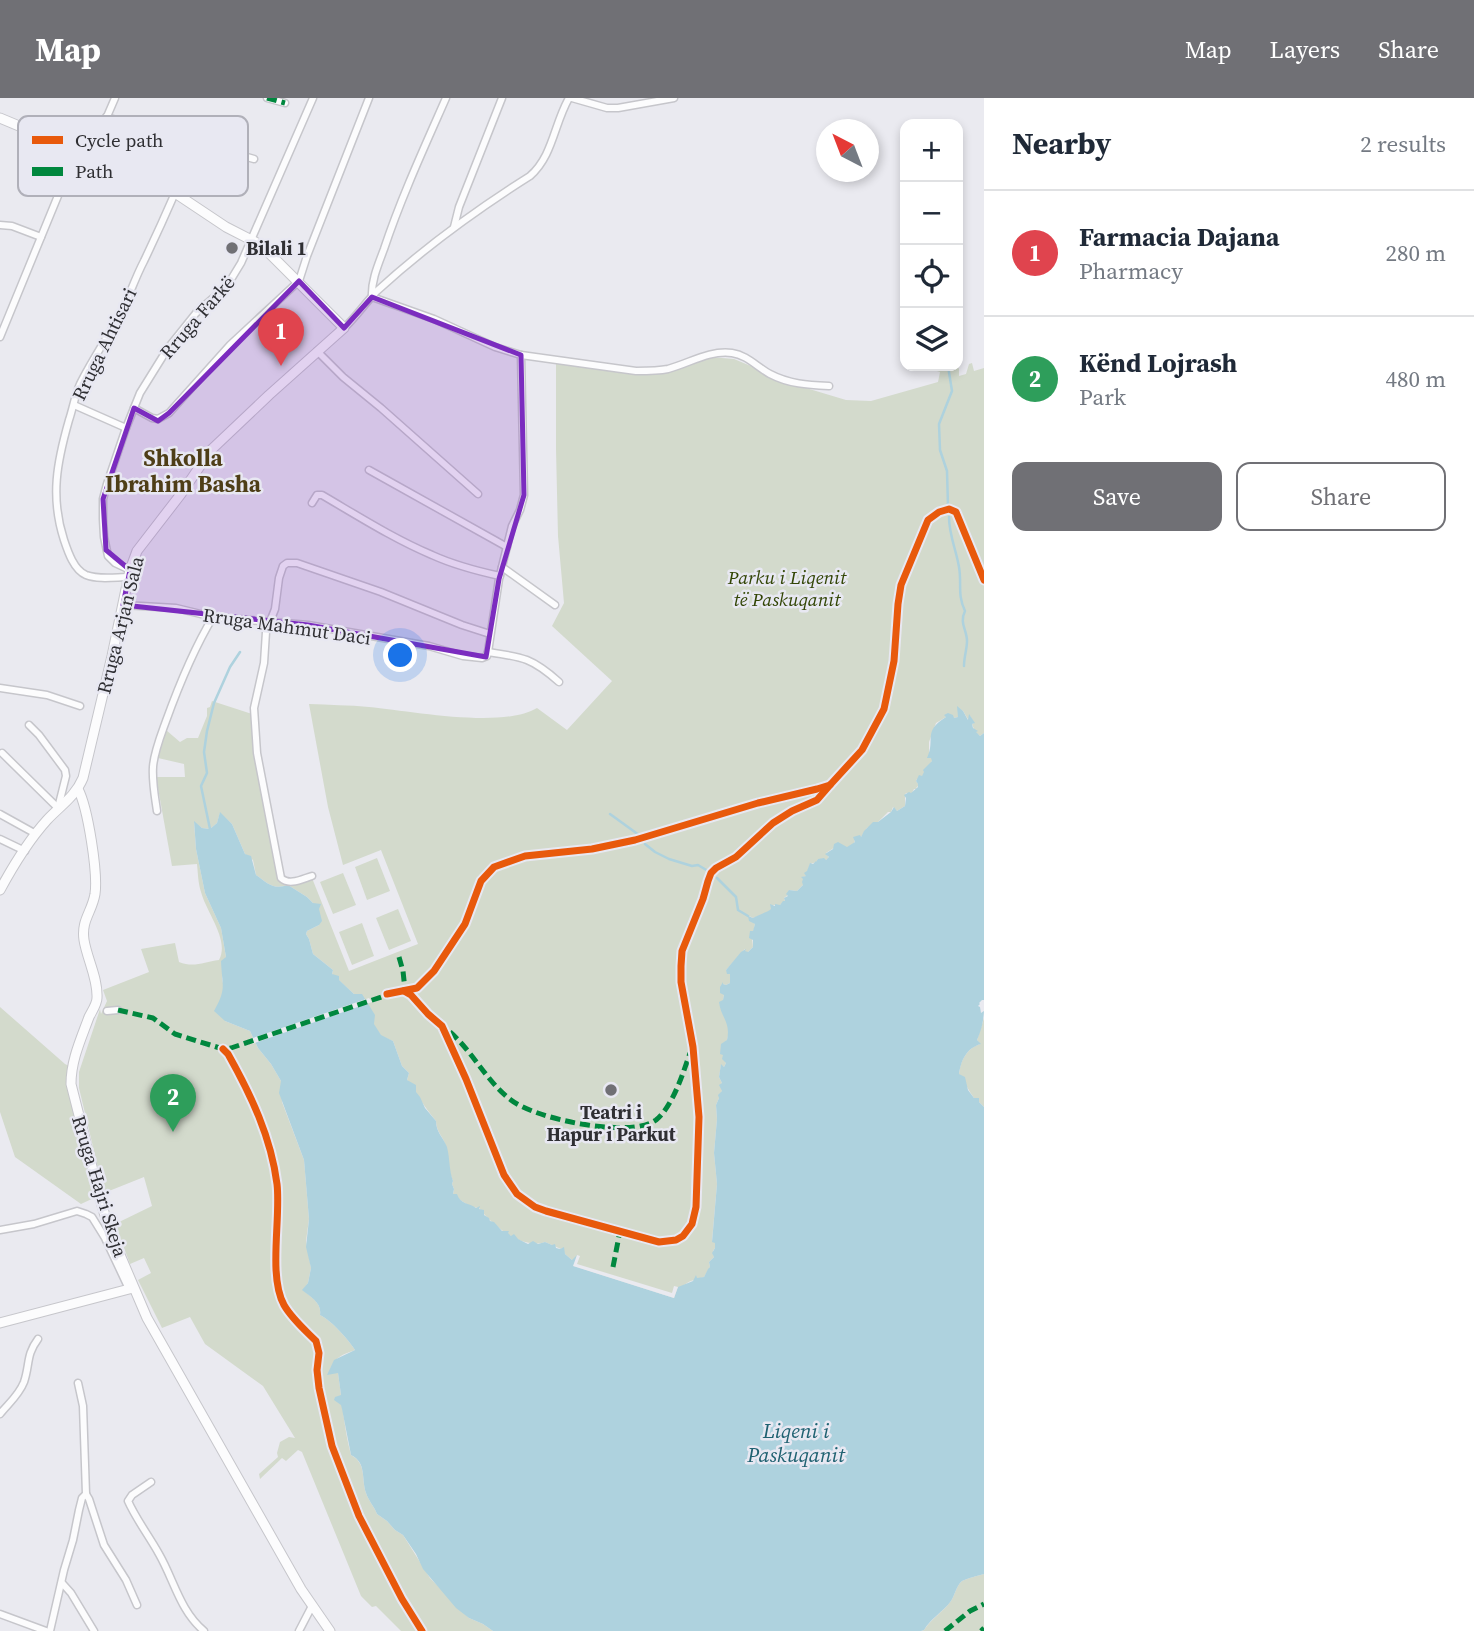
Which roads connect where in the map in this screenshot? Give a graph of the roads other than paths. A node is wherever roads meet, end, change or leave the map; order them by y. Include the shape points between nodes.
1 (115, 98) edge
2 (267, 98) edge
3 (313, 98) edge
4 (369, 98) edge
5 (446, 98) edge
6 (502, 98) edge
7 (570, 98) edge
8 (674, 98) edge
9 (285, 103) dead end
10 (106, 116) edge
11 (0, 118) edge
12 (18, 126) edge
13 (248, 157) edge
14 (254, 159) dead end
15 (58, 196) edge
16 (174, 196) edge
17 (180, 196) edge
18 (0, 225) edge
19 (453, 228) junction
20 (41, 237) junction
21 (251, 239) junction
22 (299, 281) junction
23 (372, 297) junction
24 (344, 328) junction
25 (0, 337) edge
26 (317, 352) junction
27 (521, 355) junction
28 (829, 386) dead end
29 (74, 405) junction
30 (134, 408) junction
31 (126, 428) junction
32 (369, 470) dead end
33 (478, 494) dead end
34 (312, 503) dead end
35 (507, 547) junction
36 (502, 567) junction
37 (129, 573) junction
38 (500, 576) junction
39 (123, 605) junction
40 (555, 605) dead end
41 (213, 617) junction
42 (269, 622) junction
43 (490, 634) junction
44 (488, 652) junction
45 (559, 682) dead end
46 (0, 688) edge
47 (80, 706) dead end
48 (30, 725) dead end
49 (2, 753) dead end
50 (78, 789) junction
51 (69, 800) junction
52 (58, 808) junction
53 (158, 811) dead end
54 (0, 814) edge
55 (87, 822) junction
56 (36, 834) junction
57 (0, 839) edge
58 (25, 851) junction
59 (312, 876) dead end
60 (0, 890) edge
61 (118, 1010) dead end
62 (107, 1011) dead end
63 (0, 1230) edge
64 (131, 1288) junction
65 (0, 1323) edge
66 (38, 1339) dead end
67 (78, 1383) dead end
68 (0, 1414) edge
69 (151, 1482) dead end
70 (86, 1494) junction
71 (62, 1583) junction
72 (136, 1605) dead end
73 (312, 1606) junction
74 (0, 1614) edge
75 (48, 1631) edge
76 (94, 1631) edge
77 (204, 1631) edge
78 (299, 1631) edge
79 (330, 1631) edge

1 - 10 street
2 - 9 street
3 - 21 street, Rruga Farkë
4 - 22 street
5 - 23 street via 388,238
6 - 19 street
7 - 8 street via 607,108
7 - 19 street via 540,167
11 - 12 street
13 - 14 street
15 - 20 street
16 - 29 street, Rruga Ahtisari via 119,316 79,386
17 - 21 street
18 - 20 street
19 - 23 street
20 - 25 street
21 - 22 street
21 - 30 street, Rruga Farkë via 234,276 168,348
22 - 24 street
22 - 30 street via 230,345 169,413 158,419
23 - 24 street
23 - 27 street
24 - 26 street, Rruga Arjan Sala
26 - 33 street
26 - 37 street, Rruga Arjan Sala via 211,450 142,543
27 - 28 street via 652,371 730,353 787,381
27 - 35 street via 524,495
29 - 31 street
29 - 37 street, Rruga Ahtisari via 55,487 60,529 83,574
30 - 31 street, Rruga Farkë
31 - 37 street, Rruga Farkë via 105,492 103,519 108,556
32 - 35 street
34 - 38 street via 322,495 431,555
35 - 36 street
36 - 38 street
36 - 40 street
37 - 39 street, Rruga Arjan Sala
38 - 43 street
39 - 41 street, Rruga Mahmut Daci via 176,608
39 - 50 street, Rruga Arjan Sala
41 - 42 street, Rruga Mahmut Daci
41 - 53 street via 188,663 155,754
42 - 43 street via 279,578 288,563
42 - 44 street, Rruga Mahmut Daci via 429,646 463,656 482,658
42 - 59 street via 254,708 259,763 281,878 290,883
43 - 44 street
44 - 45 street, Rruga Mahmut Daci via 527,659
46 - 47 street
48 - 52 street via 65,770
49 - 52 street
50 - 51 street, Rruga Arjan Sala
50 - 55 street, Rruga Hajri Skeja
51 - 52 street, Rruga Arjan Sala
51 - 55 street
52 - 56 street, Rruga Arjan Sala
54 - 56 street
55 - 64 street, Rruga Hajri Skeja via 95,896 83,924 97,999 74,1059 71,1084 101,1202
56 - 58 street, Rruga Arjan Sala
57 - 58 street
58 - 60 street, Rruga Arjan Sala
61 - 62 street
63 - 64 street via 77,1211 86,1213
64 - 65 street
64 - 73 street, Rruga Hajri Skeja
66 - 68 street via 20,1389
67 - 70 street
69 - 77 street via 129,1498 130,1504 177,1595
70 - 71 street
70 - 72 street via 104,1545
71 - 75 street
71 - 76 street
73 - 78 street
73 - 79 street, Rruga Hajri Skeja
74 - 75 street

